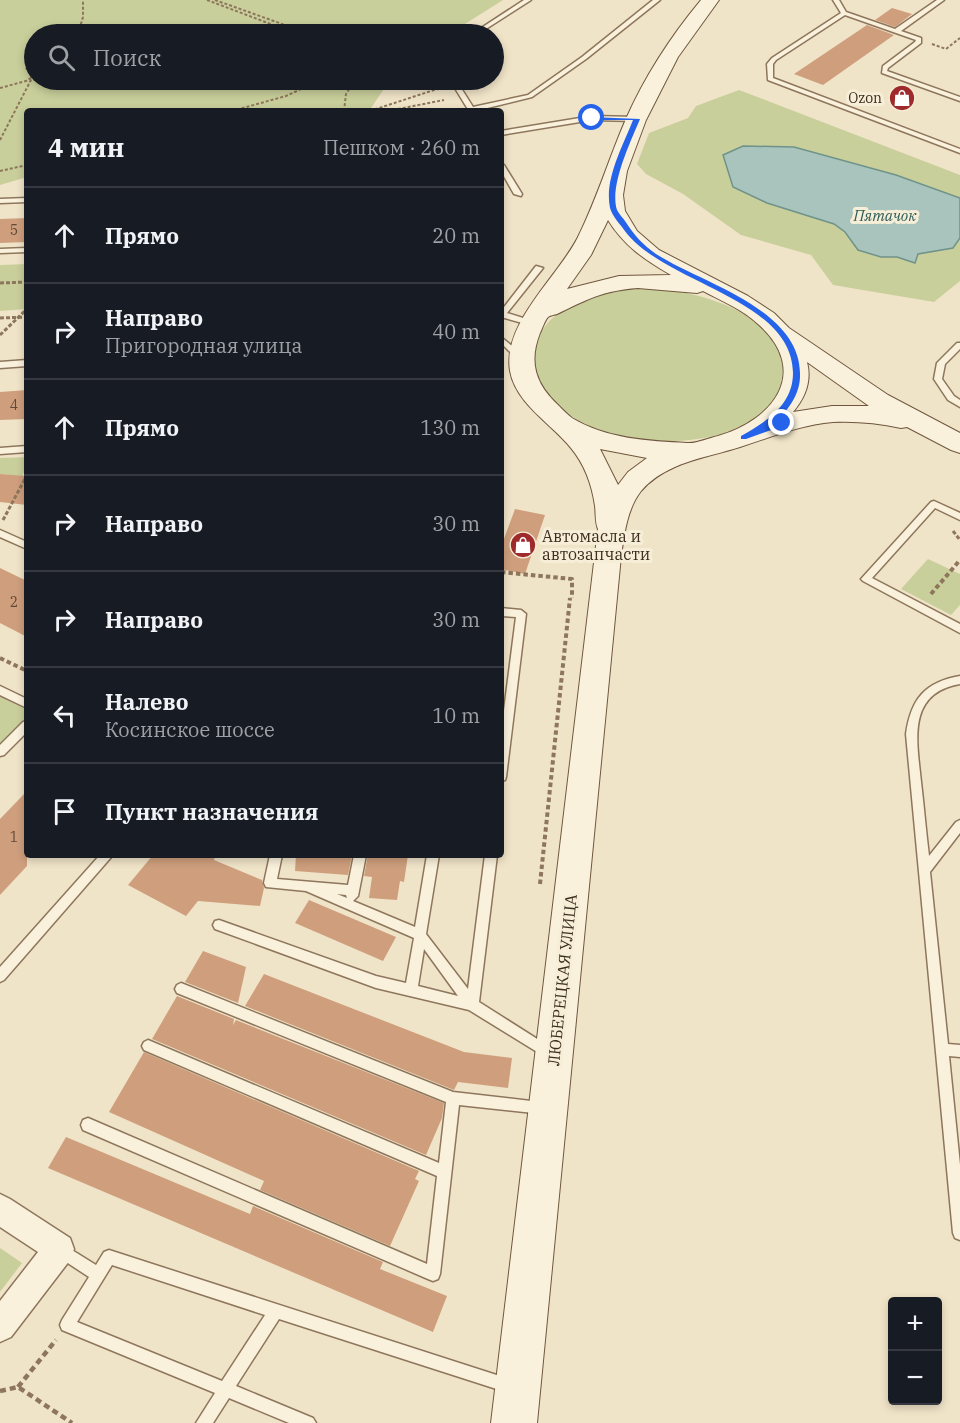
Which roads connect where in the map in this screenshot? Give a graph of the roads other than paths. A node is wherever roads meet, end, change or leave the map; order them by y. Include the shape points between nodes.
1 (528, 0) edge
2 (657, 0) edge
3 (836, 0) edge
4 (940, 0) edge
5 (706, 1) edge
6 (844, 13) junction
7 (491, 24) edge
8 (896, 31) junction
9 (459, 90) edge
10 (960, 99) edge
11 (470, 108) edge
12 (479, 108) edge
13 (637, 119) junction
14 (504, 133) edge
15 (960, 151) edge
16 (504, 170) edge
17 (617, 170) junction
18 (518, 194) dead end
19 (24, 200) edge
20 (0, 201) edge
21 (24, 250) edge
22 (0, 251) edge
23 (539, 268) dead end
24 (727, 295) junction
25 (504, 314) edge
26 (504, 319) edge
27 (532, 324) junction
28 (782, 333) junction
29 (504, 342) edge
30 (960, 345) edge
31 (520, 357) junction
32 (24, 363) edge
33 (0, 365) edge
34 (960, 404) edge
35 (558, 419) junction
36 (744, 438) junction
37 (949, 439) edge
38 (718, 446) junction
39 (24, 449) edge
40 (0, 451) edge
41 (960, 517) edge
42 (0, 533) edge
43 (610, 536) junction
44 (24, 545) edge
45 (504, 612) edge
46 (960, 629) edge
47 (960, 680) edge
48 (0, 690) edge
49 (24, 702) edge
50 (24, 728) edge
51 (0, 752) edge
52 (504, 754) edge
53 (960, 825) edge
54 (104, 858) edge
55 (275, 858) edge
56 (359, 858) edge
57 (433, 858) edge
58 (491, 858) edge
59 (925, 870) junction
60 (307, 886) junction
61 (353, 890) junction
62 (351, 905) junction
63 (219, 924) dead end
64 (420, 935) junction
65 (0, 976) edge
66 (181, 989) dead end
67 (411, 990) junction
68 (472, 1005) junction
69 (148, 1046) dead end
70 (942, 1050) junction
71 (960, 1051) edge
72 (554, 1056) junction
73 (453, 1098) junction
74 (548, 1108) junction
75 (88, 1125) dead end
76 (445, 1172) junction
77 (0, 1209) edge
78 (960, 1233) edge
79 (59, 1249) junction
80 (99, 1275) junction
81 (276, 1311) junction
82 (0, 1326) edge
83 (225, 1390) junction
84 (516, 1406) edge
85 (204, 1423) edge
86 (308, 1423) edge

1 - 7 lane
2 - 12 lane via 530,96
3 - 6 lane
4 - 8 lane
5 - 13 main road via 679,40
6 - 8 lane
6 - 15 lane via 771,62 770,79
8 - 10 lane via 920,41 885,67 884,72
9 - 11 lane
13 - 14 lane via 592,118
13 - 17 main road
16 - 18 lane
17 - 24 main road via 614,210 633,239
17 - 27 main road via 581,253
19 - 20 lane
21 - 22 lane
23 - 25 lane
24 - 27 main road via 678,283 605,284 561,300
24 - 28 main road via 757,312
26 - 27 lane
27 - 31 main road
28 - 36 main road via 796,364 797,381 791,398 772,420
28 - 37 main road via 879,401
29 - 31 lane
30 - 34 lane via 941,363 938,379
31 - 35 main road via 528,388
32 - 33 lane
35 - 38 main road via 605,442 634,448 664,451
35 - 43 main road via 585,446 603,477
36 - 37 main road via 804,417 855,414 896,419
36 - 38 main road
38 - 43 main road via 667,460 639,477 620,504
39 - 40 lane
41 - 46 lane via 934,504 866,579
42 - 44 lane
43 - 72 main road, ЛЮБЕРЕЦКАЯ УЛИЦА
45 - 52 lane via 522,614
47 - 59 lane via 927,692 913,718 911,734
48 - 49 lane
50 - 51 lane
53 - 59 lane
54 - 65 lane
55 - 60 lane via 270,883
56 - 61 lane
57 - 64 lane
58 - 68 lane
59 - 70 lane
60 - 61 lane
60 - 62 lane
61 - 62 lane
62 - 64 lane
63 - 67 lane via 376,982
64 - 67 lane
64 - 68 lane
66 - 73 lane
67 - 68 lane
68 - 72 lane
69 - 76 lane
70 - 71 lane
70 - 78 lane
72 - 74 main road, ЛЮБЕРЕЦКАЯ УЛИЦА
73 - 74 lane
73 - 76 lane
74 - 84 main road, ЛЮБЕРЕЦКАЯ УЛИЦА
75 - 76 lane via 433,1274
77 - 79 street
79 - 80 lane
79 - 82 street
80 - 81 lane via 110,1257
80 - 83 lane via 67,1325
81 - 83 lane
81 - 84 lane
83 - 85 lane
83 - 86 lane

